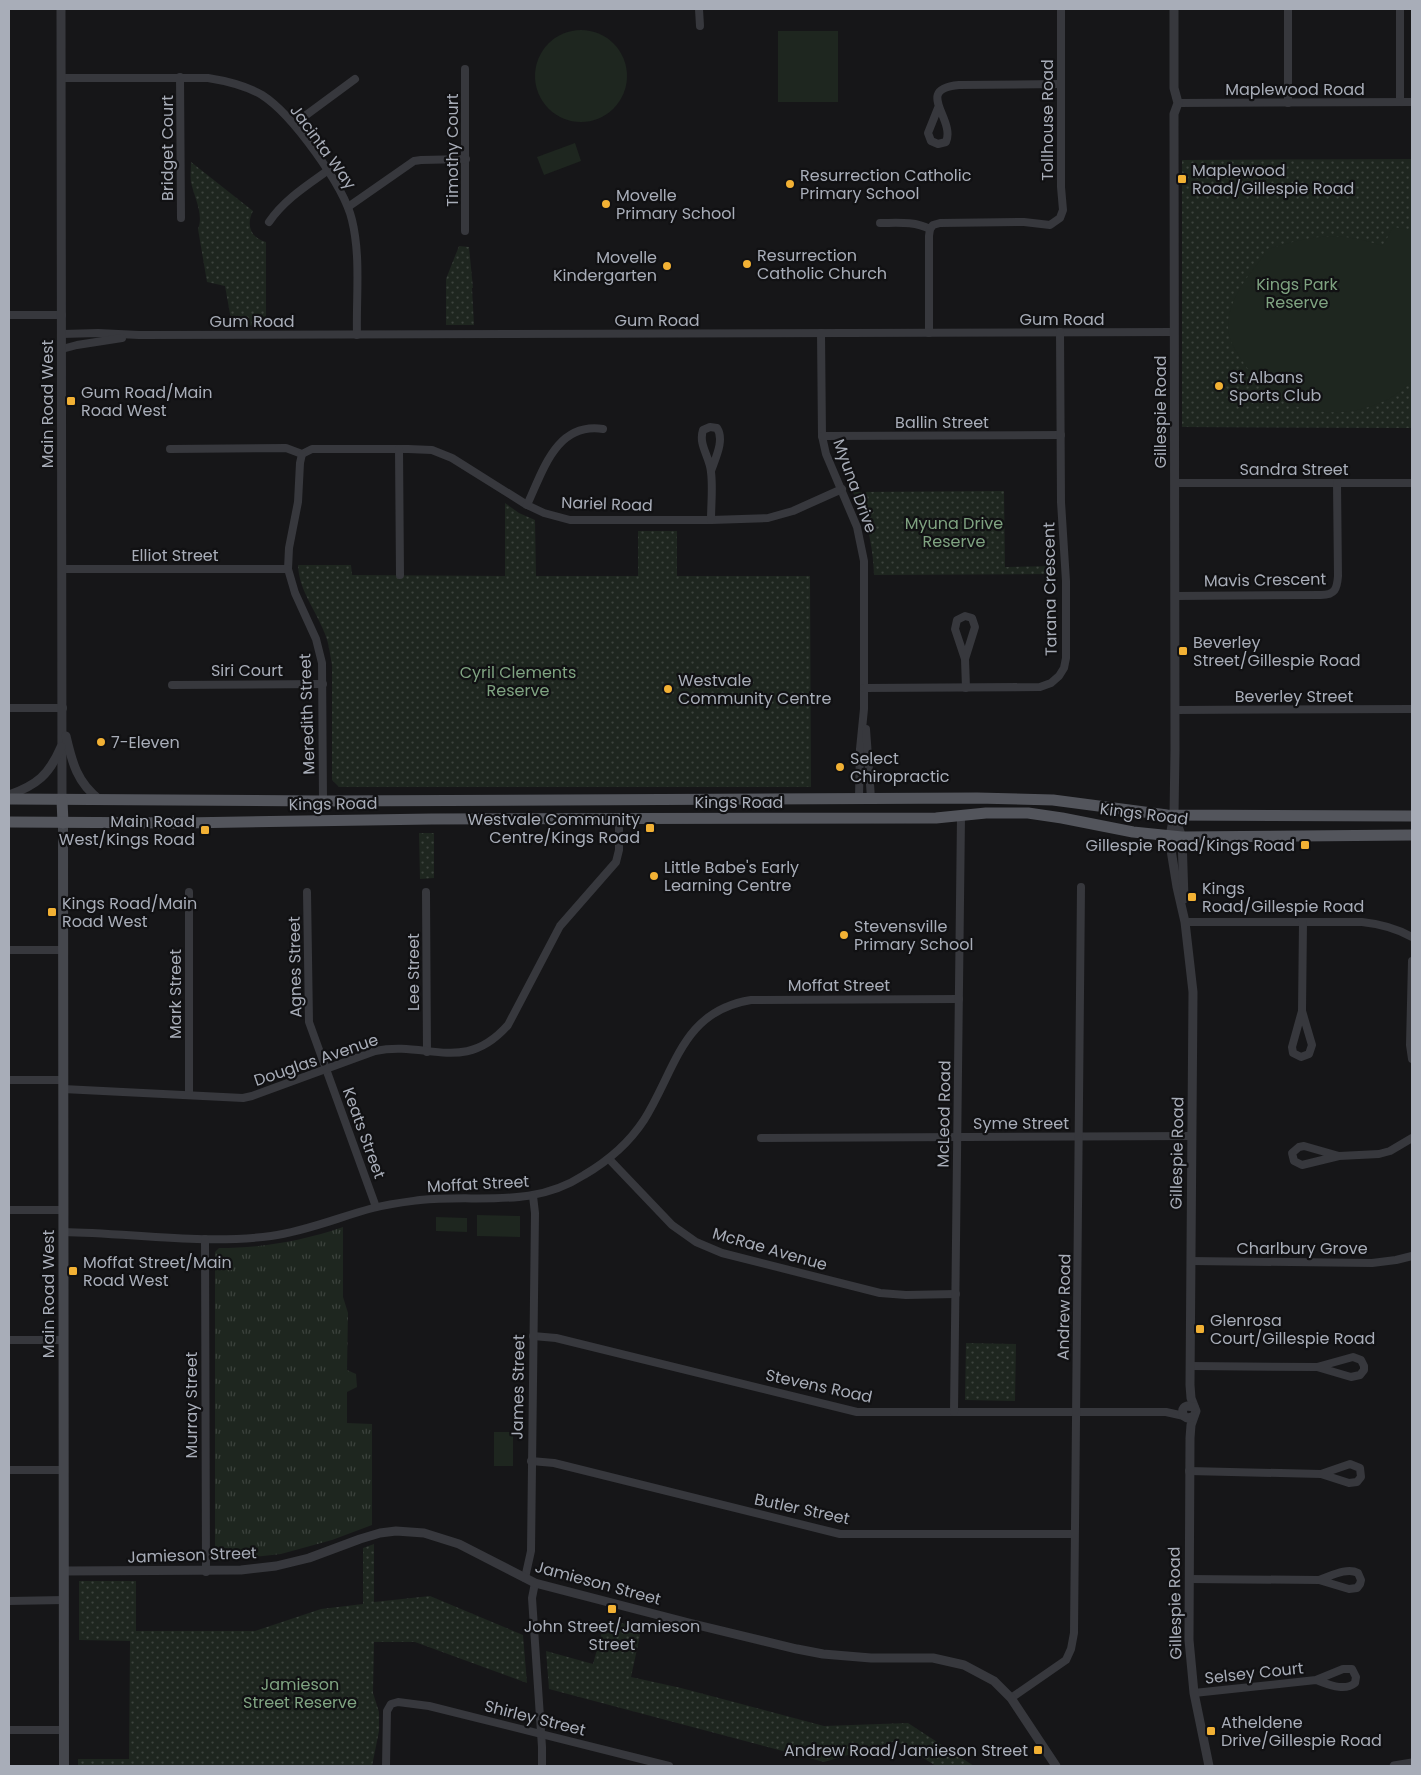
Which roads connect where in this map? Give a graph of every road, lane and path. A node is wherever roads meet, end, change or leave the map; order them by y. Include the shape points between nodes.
1 (61, 9) edge
2 (699, 9) edge
3 (1062, 9) edge
4 (1174, 9) edge
5 (1288, 9) edge
6 (1400, 9) edge
7 (700, 26) dead end
8 (465, 69) dead end
9 (61, 78) junction
10 (180, 78) junction
11 (355, 79) dead end
12 (1061, 84) junction
13 (1400, 102) junction
14 (1412, 102) edge
15 (1178, 103) junction
16 (1288, 103) junction
17 (938, 108) dead end
18 (294, 124) junction
19 (466, 159) junction
20 (327, 171) junction
21 (348, 207) junction
22 (181, 218) dead end
23 (269, 222) dead end
24 (880, 223) dead end
25 (930, 229) junction
26 (466, 231) dead end
27 (9, 315) edge
28 (62, 315) junction
29 (1060, 332) junction
30 (1174, 332) junction
31 (821, 333) junction
32 (929, 333) junction
33 (62, 334) junction
34 (357, 335) junction
35 (139, 336) junction
36 (62, 349) junction
37 (604, 429) dead end
38 (1061, 435) junction
39 (822, 436) junction
40 (399, 448) junction
41 (170, 449) dead end
42 (302, 454) junction
43 (711, 470) junction
44 (1412, 482) edge
45 (1175, 483) junction
46 (1337, 483) junction
47 (842, 489) junction
48 (527, 505) junction
49 (711, 520) junction
50 (288, 569) junction
51 (62, 570) junction
52 (400, 575) dead end
53 (1175, 596) junction
54 (965, 659) junction
55 (323, 684) junction
56 (172, 685) dead end
57 (864, 688) junction
58 (966, 688) junction
59 (9, 708) edge
60 (63, 708) junction
61 (864, 709) junction
62 (1412, 709) edge
63 (1175, 710) junction
64 (63, 721) junction
65 (63, 743) junction
66 (9, 795) edge
67 (858, 798) junction
68 (871, 798) junction
69 (9, 799) edge
70 (62, 800) junction
71 (100, 800) junction
72 (619, 800) junction
73 (323, 801) junction
74 (961, 816) junction
75 (1174, 816) junction
76 (1412, 816) edge
77 (867, 818) junction
78 (619, 819) junction
79 (323, 821) junction
80 (9, 822) edge
81 (63, 823) junction
82 (1412, 835) edge
83 (1170, 836) junction
84 (1182, 837) junction
85 (1081, 887) dead end
86 (189, 892) dead end
87 (307, 892) dead end
88 (426, 892) dead end
89 (1185, 922) junction
90 (1303, 922) junction
91 (1412, 937) edge
92 (9, 950) edge
93 (62, 950) junction
94 (1412, 961) edge
95 (959, 999) junction
96 (1302, 1011) junction
97 (426, 1052) junction
98 (1412, 1059) edge
99 (326, 1069) junction
100 (9, 1080) edge
101 (63, 1085) junction
102 (189, 1095) junction
103 (1079, 1136) junction
104 (1192, 1136) junction
105 (957, 1137) junction
106 (760, 1138) dead end
107 (1412, 1138) edge
108 (1339, 1156) junction
109 (609, 1159) junction
110 (533, 1196) junction
111 (376, 1207) junction
112 (9, 1210) edge
113 (63, 1210) junction
114 (63, 1232) junction
115 (205, 1238) junction
116 (1412, 1256) edge
117 (1191, 1261) junction
118 (956, 1294) junction
119 (533, 1336) junction
120 (9, 1340) edge
121 (63, 1340) junction
122 (1191, 1366) junction
123 (1317, 1367) junction
124 (954, 1412) junction
125 (1076, 1412) junction
126 (1188, 1412) junction
127 (531, 1461) junction
128 (9, 1470) edge
129 (64, 1470) junction
130 (1189, 1471) junction
131 (1321, 1474) junction
132 (1074, 1534) junction
133 (64, 1572) junction
134 (206, 1572) junction
135 (525, 1578) junction
136 (1189, 1579) junction
137 (1319, 1580) junction
138 (535, 1583) junction
139 (64, 1600) junction
140 (9, 1601) edge
141 (1316, 1680) dead end
142 (1194, 1693) junction
143 (1011, 1698) junction
144 (9, 1730) edge
145 (64, 1730) junction
146 (540, 1734) junction
147 (1412, 1762) edge
148 (64, 1766) edge
149 (386, 1766) edge
150 (542, 1766) edge
151 (669, 1766) edge
152 (1056, 1766) edge
153 (1209, 1766) edge
154 (1394, 1766) edge

1 - 9 street, Main Road West
2 - 7 street
3 - 12 street, Tollhouse Road
4 - 15 street, Gillespie Road via 1174,88
5 - 16 street
6 - 13 street
8 - 19 street, Timothy Court
9 - 10 street, Jacinta Way
9 - 28 street, Main Road West
10 - 18 street, Jacinta Way via 208,78 247,87 275,105
10 - 22 street, Bridget Court
11 - 18 street
12 - 17 street via 949,86 939,93
12 - 25 street, Tollhouse Road via 1060,187 1064,210 1060,218 1050,225 1024,222 940,223
13 - 14 street, Maplewood Road
13 - 16 street, Maplewood Road
15 - 16 street, Maplewood Road
15 - 30 street, Gillespie Road via 1174,114
18 - 20 street, Jacinta Way
19 - 21 street via 414,162
19 - 26 street, Timothy Court
20 - 21 street, Jacinta Way
20 - 23 street via 287,200
21 - 34 street, Jacinta Way via 356,247
24 - 25 street via 912,223
25 - 32 street
27 - 28 street
28 - 33 street, Main Road West
29 - 30 street, Gum Road
29 - 32 street, Gum Road
29 - 38 street, Tarana Crescent
30 - 45 street, Gillespie Road
31 - 32 street, Gum Road
31 - 34 street, Gum Road
31 - 39 street, Myuna Drive
33 - 35 street, Gum Road
33 - 36 street, Main Road West
34 - 35 street, Gum Road
35 - 36 street, Gum Road
36 - 51 street, Main Road West
37 - 48 street via 582,429 559,444
38 - 39 street, Ballin Street
38 - 58 street, Tarana Crescent via 1066,581 1064,668 1055,680 1040,687
39 - 47 street, Myuna Drive via 826,454
40 - 42 street, Nariel Road via 312,449
40 - 48 street, Nariel Road via 432,450 452,458
40 - 52 street
41 - 42 street via 286,448
42 - 50 street, Meredith Street
43 - 43 street via 702,441 703,430 710,427 717,428 720,434
43 - 49 street
44 - 46 street, Sandra Street
45 - 46 street, Sandra Street
45 - 53 street, Gillespie Road
46 - 53 street, Mavis Crescent via 1338,576 1334,592 1329,595
47 - 49 street, Nariel Road via 779,516 754,520
47 - 57 street, Myuna Drive via 858,527 862,547
48 - 49 street, Nariel Road via 570,520
50 - 51 street, Elliot Street
50 - 55 street, Meredith Street via 320,650
51 - 60 street, Main Road West
53 - 63 street, Gillespie Road
54 - 54 street via 974,627 972,618 965,616 957,620 955,629
54 - 58 street
55 - 56 street, Siri Court
55 - 73 street, Meredith Street
57 - 58 street, Tarana Crescent
57 - 61 street, Myuna Drive
59 - 60 street
60 - 64 street, Main Road West
61 - 67 street, Myuna Drive
61 - 68 street, Myuna Drive
62 - 63 street, Beverley Street
63 - 75 street, Gillespie Road
64 - 65 street, Main Road West
64 - 71 street via 78,775 86,789
65 - 66 street via 42,778 32,786
65 - 70 street, Main Road West
67 - 68 main road, Kings Road
67 - 72 main road, Kings Road
67 - 77 main road
68 - 75 main road, Kings Road via 1053,800
68 - 77 main road
69 - 70 main road, Kings Road
70 - 71 main road, Kings Road
70 - 81 main road
71 - 73 main road, Kings Road
72 - 73 main road, Kings Road
72 - 78 main road
73 - 79 main road
74 - 77 main road, Kings Road
74 - 83 main road, Kings Road via 1028,813 1115,830
74 - 95 street, McLeod Road
75 - 76 main road, Kings Road
75 - 83 street, Gillespie Road
75 - 84 street, Gillespie Road
77 - 78 main road, Kings Road
78 - 79 main road, Kings Road
78 - 97 street, Douglas Avenue via 616,862 560,926 508,1025 496,1038 468,1052
79 - 81 main road, Kings Road
80 - 81 main road, Kings Road
81 - 93 main road, Main Road West
82 - 84 main road, Kings Road
83 - 84 main road, Kings Road
83 - 89 street, Gillespie Road via 1173,869
84 - 89 street, Gillespie Road
85 - 103 street, Andrew Road
86 - 102 street, Mark Street
87 - 99 street, Agnes Street via 308,1013
88 - 97 street, Lee Street
89 - 90 street
89 - 104 street, Gillespie Road via 1194,1015
90 - 91 street via 1381,924
90 - 96 street
92 - 93 street
93 - 101 main road, Main Road West
94 - 98 street
95 - 105 street, McLeod Road
95 - 109 street, Moffat Street via 751,1000 724,1007 692,1030 643,1121
96 - 96 street via 1312,1045 1309,1054 1301,1057 1293,1052 1292,1047
97 - 99 street, Douglas Avenue via 385,1049
99 - 102 street, Douglas Avenue via 243,1098
99 - 111 street, Keats Street
100 - 101 street, Douglas Avenue
101 - 102 street, Douglas Avenue
101 - 113 main road, Main Road West
103 - 104 street, Syme Street
103 - 105 street, Syme Street
103 - 125 street, Andrew Road
104 - 117 street, Gillespie Road
105 - 106 street, Syme Street
105 - 118 street, McLeod Road
107 - 108 street via 1379,1154
108 - 108 street via 1302,1166 1294,1161 1292,1153 1299,1146 1304,1146
109 - 110 street, Moffat Street via 570,1184
109 - 118 street, McRae Avenue via 672,1225 696,1242 722,1253 880,1292
110 - 111 street, Moffat Street via 439,1199
110 - 119 street, James Street
111 - 115 street, Moffat Street via 318,1226 272,1236
112 - 113 street
113 - 114 main road, Main Road West
114 - 115 street, Moffat Street
114 - 121 main road, Main Road West
115 - 134 street, Murray Street
116 - 117 street, Charlbury Grove via 1372,1263
117 - 122 street, Gillespie Road
118 - 124 street, McLeod Road
119 - 124 street, Stevens Road via 556,1338 856,1412
119 - 127 street, James Street
120 - 121 street
121 - 129 main road, Main Road West
122 - 123 street
122 - 126 street, Gillespie Road
123 - 123 street via 1353,1357 1364,1366 1362,1373 1355,1377
124 - 125 street, Stevens Road
125 - 126 street, Stevens Road
125 - 132 street, Andrew Road
126 - 130 street, Gillespie Road
127 - 132 street, Butler Street via 554,1463 840,1534
127 - 135 street, James Street via 530,1557
128 - 129 street
129 - 133 main road, Main Road West
130 - 131 street
130 - 136 street, Gillespie Road
131 - 131 street via 1350,1464 1360,1468 1362,1477 1349,1483
132 - 143 street, Andrew Road via 1072,1649 1062,1663
133 - 134 street, Jamieson Street
133 - 139 main road, Main Road West
134 - 135 street, Jamieson Street via 276,1566 374,1535 406,1531 446,1538
135 - 138 street, Jamieson Street
136 - 137 street
136 - 142 street, Gillespie Road via 1189,1640
137 - 137 street via 1349,1571 1358,1573 1361,1580 1358,1588 1350,1590
138 - 143 street, Jamieson Street via 798,1649 851,1657 922,1657 954,1661 985,1675
138 - 146 street via 532,1598
139 - 140 street
139 - 145 main road, Main Road West
141 - 142 street, Selsey Court
142 - 153 street, Gillespie Road
143 - 152 street, Jamieson Street
144 - 145 street
145 - 148 main road, Main Road West
146 - 149 street, Shirley Street via 429,1706 394,1703 386,1711
146 - 150 street
146 - 151 street, Shirley Street
147 - 154 street

